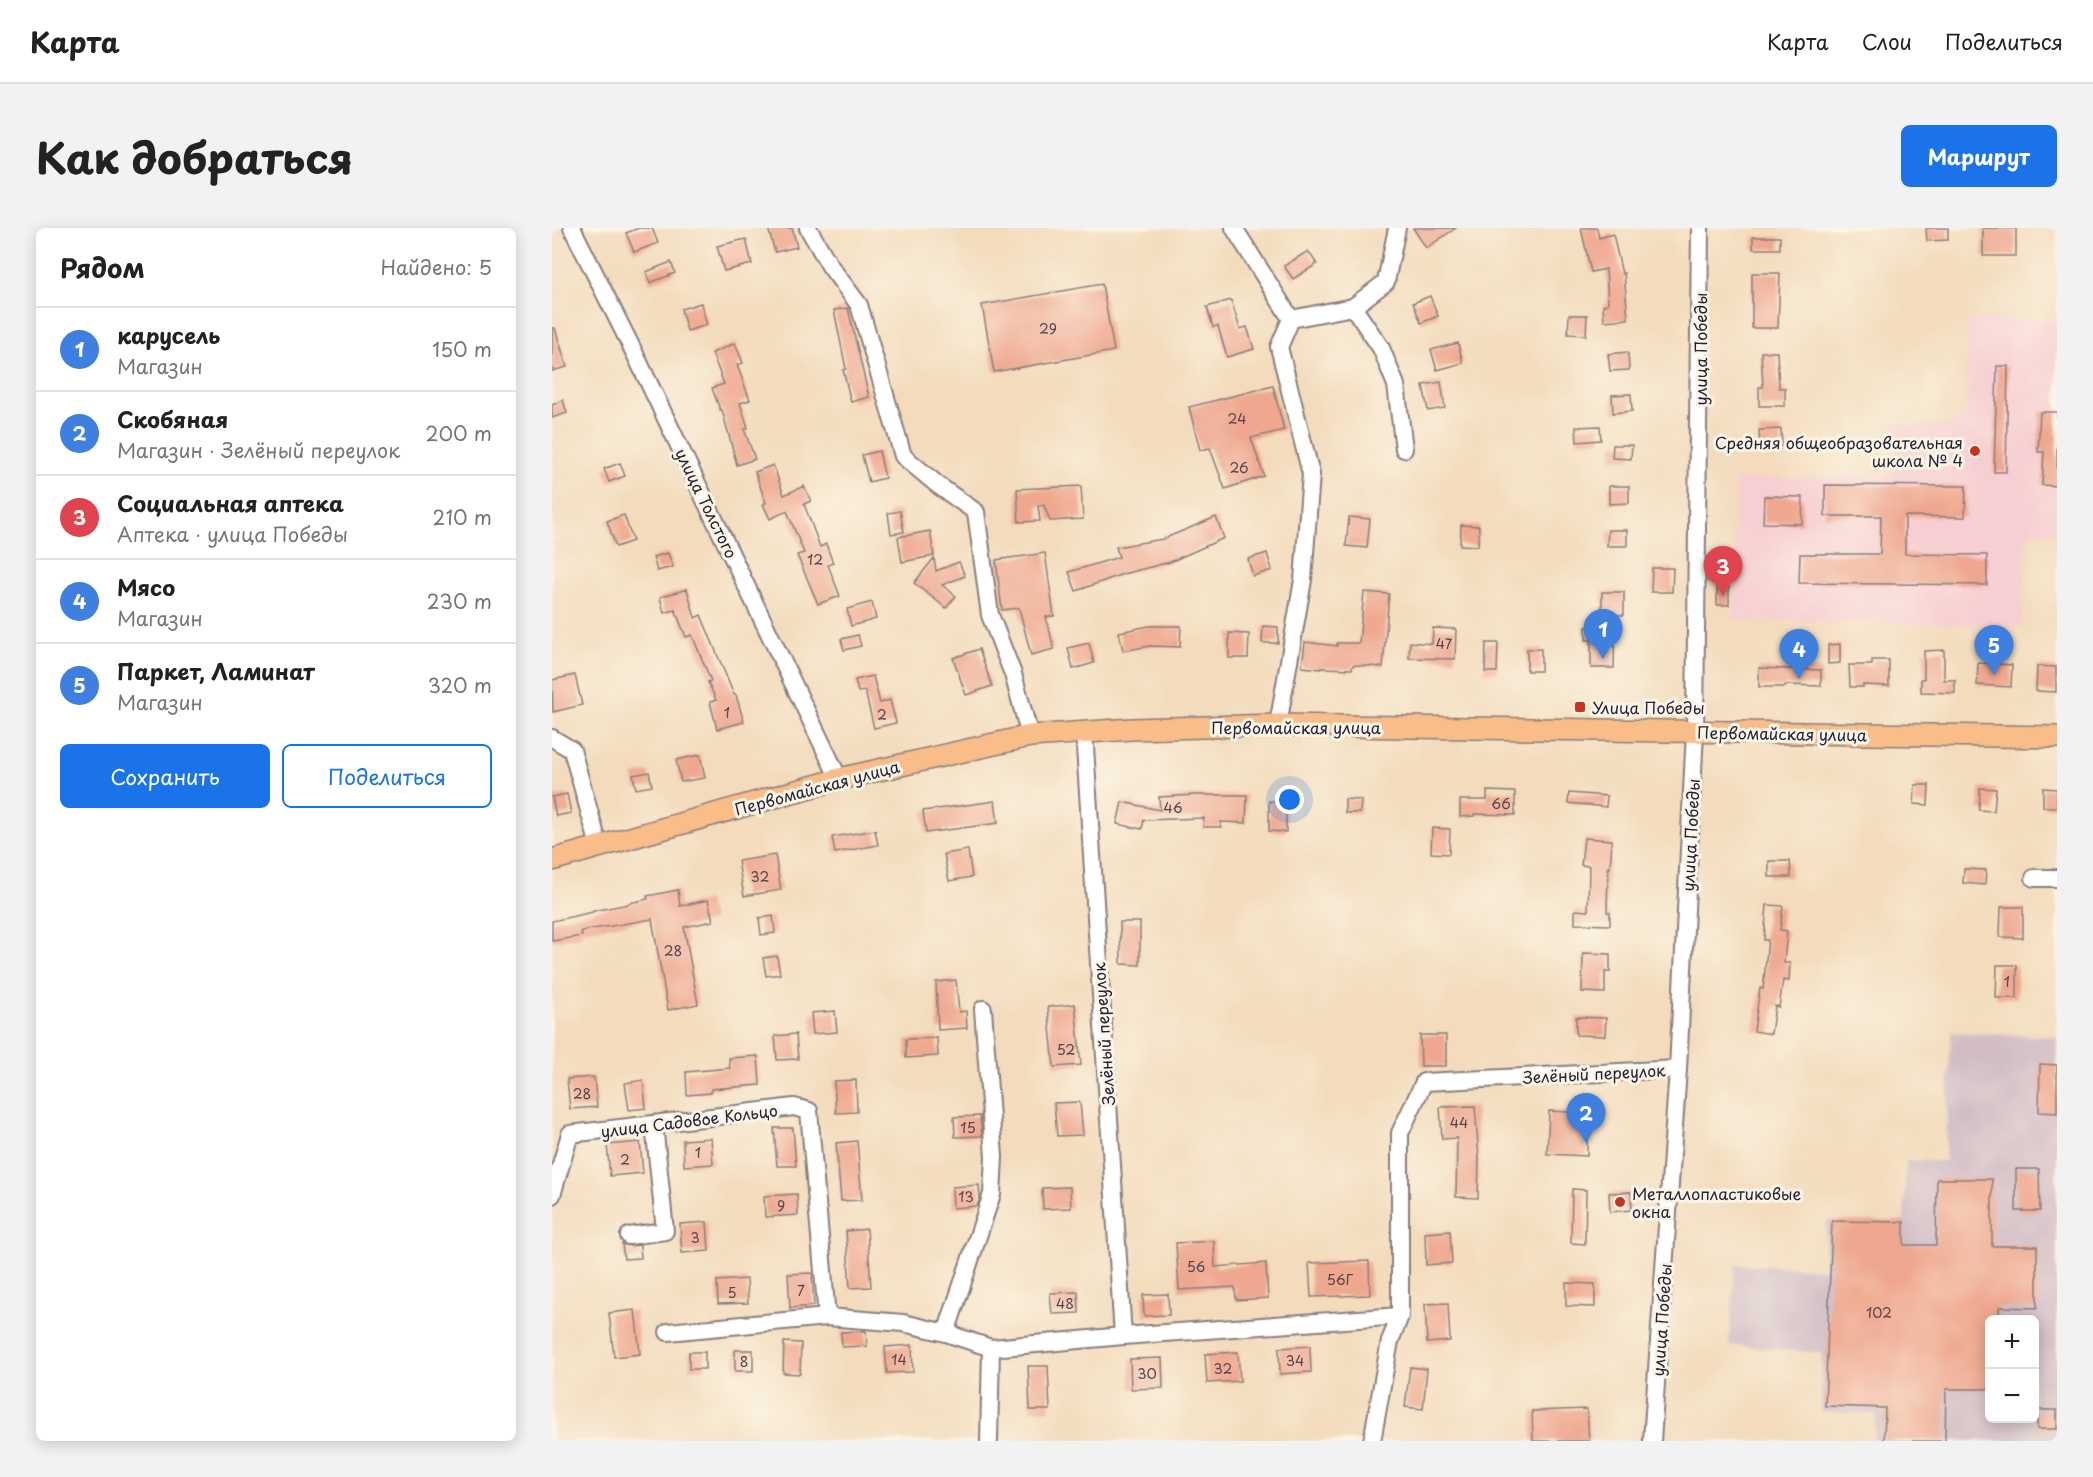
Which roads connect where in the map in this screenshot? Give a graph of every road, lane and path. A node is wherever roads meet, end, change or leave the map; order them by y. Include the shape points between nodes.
1 (572, 228) edge
2 (808, 228) edge
3 (1234, 228) edge
4 (1397, 228) edge
5 (1700, 228) edge
6 (1353, 307) junction
7 (1291, 319) junction
8 (1404, 449) dead end
9 (1278, 725) junction
10 (1084, 731) junction
11 (1695, 731) junction
12 (1030, 736) junction
13 (2057, 736) edge
14 (552, 738) edge
15 (839, 779) junction
16 (599, 846) junction
17 (552, 860) edge
18 (2034, 878) dead end
19 (2057, 878) edge
20 (983, 1009) dead end
21 (1678, 1069) junction
22 (654, 1124) junction
23 (552, 1196) edge
24 (629, 1236) dead end
25 (1400, 1316) junction
26 (827, 1317) junction
27 (668, 1332) dead end
28 (946, 1333) junction
29 (1123, 1336) junction
30 (991, 1348) junction
31 (989, 1441) edge
32 (1371, 1441) edge
33 (1652, 1441) edge

1 - 15 street, улица Толстого
2 - 12 street via 830,266 860,305 903,456 976,512 990,615 1013,674
3 - 7 street
4 - 6 street via 1386,282
5 - 11 street, улица Победы
6 - 7 street
6 - 8 street via 1381,348 1396,385
7 - 9 street via 1279,347 1311,474 1303,580
9 - 10 main road, Первомайская улица
9 - 11 main road, Первомайская улица
10 - 12 main road, Первомайская улица
10 - 29 street, Зелёный переулок
11 - 13 main road, Первомайская улица
11 - 21 street, улица Победы
12 - 15 main road, Первомайская улица
14 - 16 street via 572,750
15 - 16 main road, Первомайская улица
16 - 17 main road, Первомайская улица
18 - 19 street
20 - 28 street via 994,1157 992,1194
21 - 25 street, Зелёный переулок via 1424,1082 1400,1133
21 - 33 street, улица Победы
22 - 23 street, улица Садовое Кольцо via 570,1134
22 - 24 street via 665,1231
22 - 26 street, улица Садовое Кольцо via 794,1107 809,1111
25 - 29 street
25 - 32 street, Зелёный переулок via 1390,1341
26 - 27 street
26 - 28 street via 903,1323
28 - 30 street
29 - 30 street
30 - 31 street

